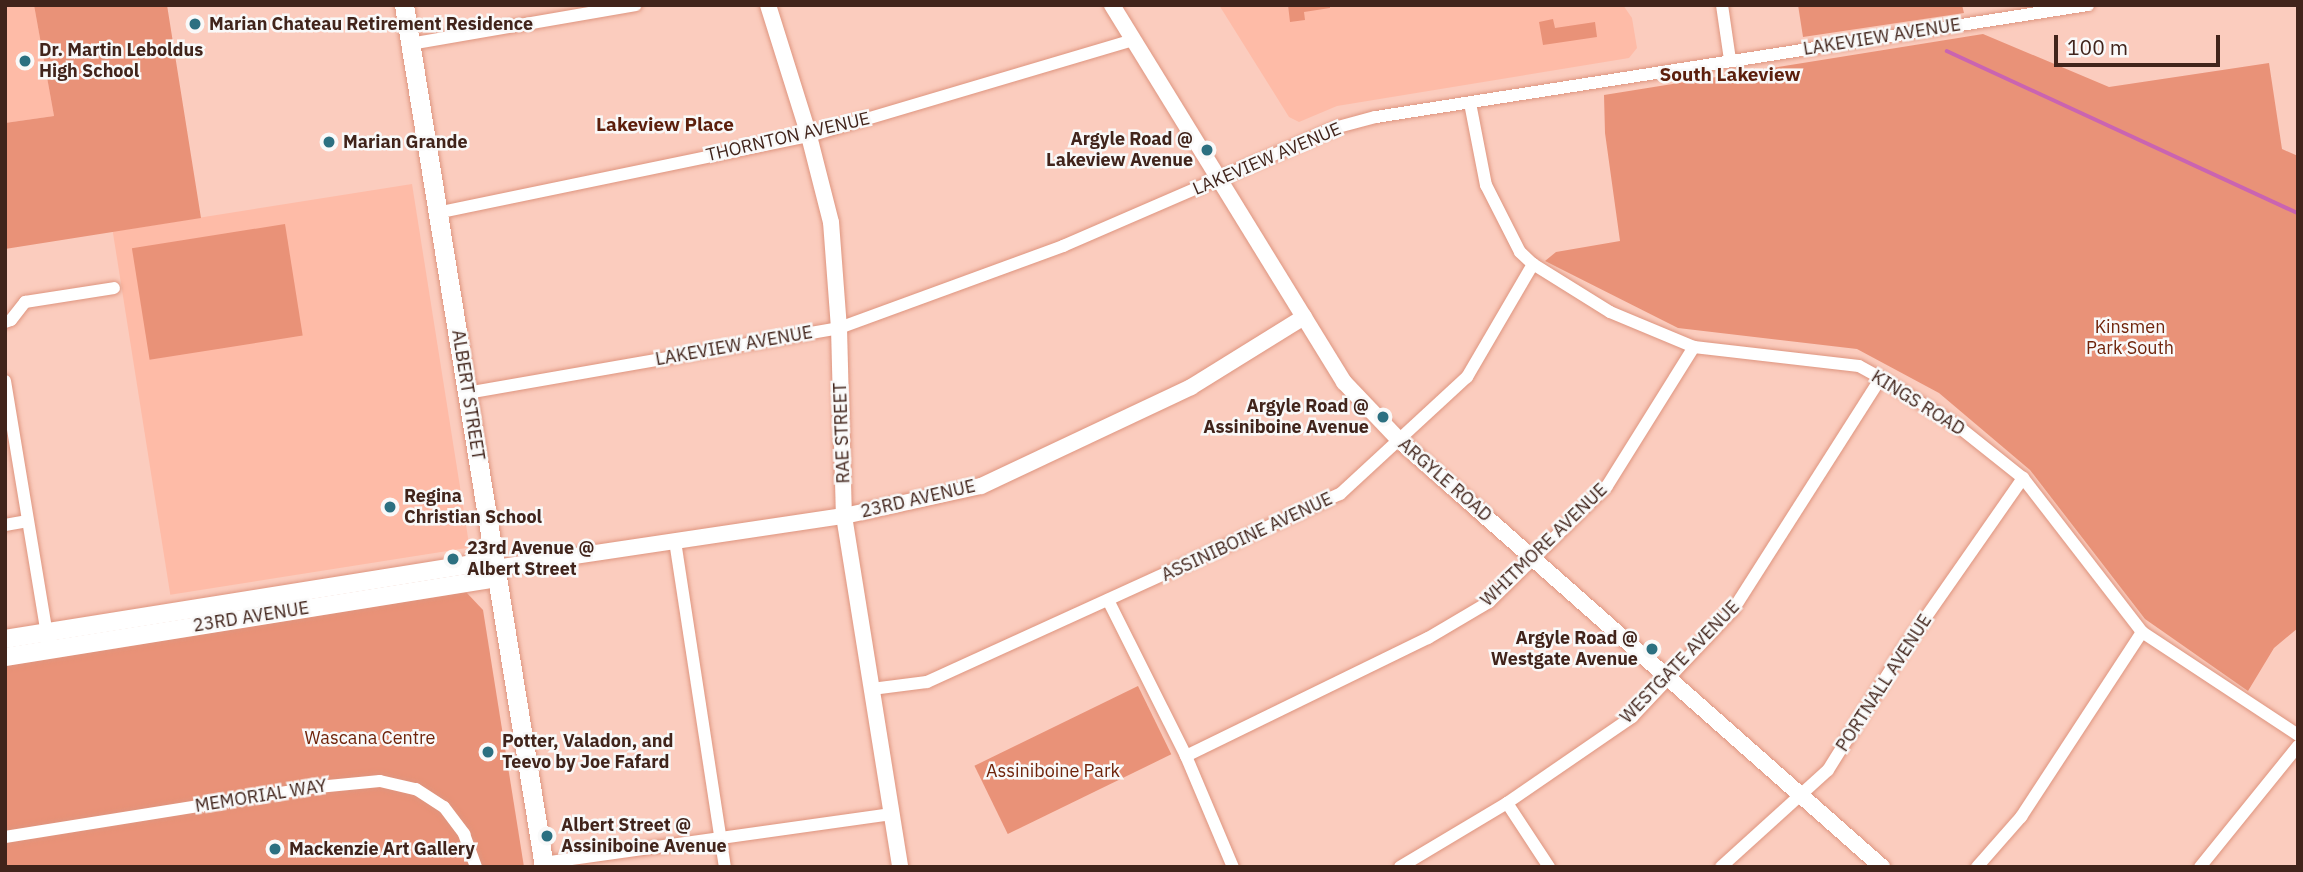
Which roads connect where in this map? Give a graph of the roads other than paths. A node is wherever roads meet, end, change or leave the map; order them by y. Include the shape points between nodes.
1 (404, 5) edge
2 (636, 5) edge
3 (768, 5) edge
4 (1112, 5) edge
5 (1722, 5) edge
6 (2088, 5) edge
7 (1134, 40) junction
8 (410, 44) junction
9 (1730, 60) junction
10 (1470, 103) junction
11 (809, 136) junction
12 (1219, 178) junction
13 (437, 213) junction
14 (1533, 264) junction
15 (114, 288) dead end
16 (1304, 317) junction
17 (5, 322) edge
18 (839, 328) junction
19 (1694, 347) junction
20 (1881, 379) junction
21 (5, 381) edge
22 (467, 393) junction
23 (1399, 440) junction
24 (2023, 478) junction
25 (844, 516) junction
26 (28, 521) junction
27 (5, 525) edge
28 (675, 541) junction
29 (1533, 558) junction
30 (495, 569) junction
31 (1108, 600) junction
32 (2142, 632) junction
33 (5, 639) edge
34 (48, 641) junction
35 (5, 656) edge
36 (1667, 680) junction
37 (872, 689) junction
38 (2298, 735) edge
39 (2298, 746) edge
40 (1186, 756) junction
41 (1800, 796) junction
42 (1507, 803) junction
43 (892, 814) junction
44 (5, 836) edge
45 (720, 837) junction
46 (544, 865) edge
47 (1723, 866) edge
48 (477, 867) edge
49 (725, 867) edge
50 (900, 867) edge
51 (1233, 867) edge
52 (1399, 867) edge
53 (1549, 867) edge
54 (1882, 867) edge
55 (1977, 867) edge
56 (2200, 867) edge

1 - 8 main road, ALBERT STREET
2 - 8 street
3 - 11 street, RAE STREET
4 - 7 street, ARGYLE ROAD
5 - 9 street
6 - 9 street, LAKEVIEW AVENUE
7 - 11 street, THORNTON AVENUE
7 - 12 street, ARGYLE ROAD
8 - 13 main road, ALBERT STREET
9 - 10 street, LAKEVIEW AVENUE
10 - 12 street, LAKEVIEW AVENUE via 1338,127
10 - 14 street, KINGS ROAD via 1486,185 1520,252
11 - 13 street, THORNTON AVENUE
11 - 18 street, RAE STREET via 831,222
12 - 16 street, ARGYLE ROAD
12 - 18 street, LAKEVIEW AVENUE via 1063,246
13 - 22 main road, ALBERT STREET
14 - 19 street, KINGS ROAD via 1610,312
14 - 23 street, ASSINIBOINE AVENUE via 1467,377
15 - 17 street via 25,302
16 - 23 street, ARGYLE ROAD via 1345,382
16 - 25 street, 23RD AVENUE via 1191,387 981,486
18 - 22 street, LAKEVIEW AVENUE
18 - 25 street, RAE STREET
19 - 20 street, KINGS ROAD via 1859,366
19 - 29 street, WHITMORE AVENUE via 1607,486
20 - 24 street, KINGS ROAD via 1959,427
20 - 36 street, WESTGATE AVENUE via 1733,610
21 - 26 street
22 - 30 main road, ALBERT STREET
23 - 29 street, ARGYLE ROAD
23 - 31 street, ASSINIBOINE AVENUE via 1340,494
24 - 32 street, KINGS ROAD
24 - 41 street, PORTNALL AVENUE via 1903,650 1828,770
25 - 28 street, 23RD AVENUE
25 - 37 street, RAE STREET
26 - 27 street
26 - 34 street
28 - 30 street, 23RD AVENUE
28 - 45 street
29 - 36 street, ARGYLE ROAD
29 - 40 street, WHITMORE AVENUE via 1489,602 1427,638
30 - 34 main road, 23RD AVENUE
30 - 46 main road, ALBERT STREET
31 - 37 street, ASSINIBOINE AVENUE via 927,682
31 - 40 street
32 - 38 street, KINGS ROAD
32 - 55 street via 2021,817
33 - 34 main road, 23RD AVENUE
34 - 35 main road, 23RD AVENUE
36 - 41 street, ARGYLE ROAD
36 - 42 street, WESTGATE AVENUE via 1632,717
37 - 43 street, RAE STREET
39 - 56 street
40 - 51 street
41 - 47 street, PORTNALL AVENUE
41 - 54 street, ARGYLE ROAD
42 - 52 street, WESTGATE AVENUE
42 - 53 street
43 - 45 street
43 - 50 street, RAE STREET
44 - 48 street, MEMORIAL WAY via 380,781 416,789 444,807 464,834
45 - 46 street
45 - 49 street

